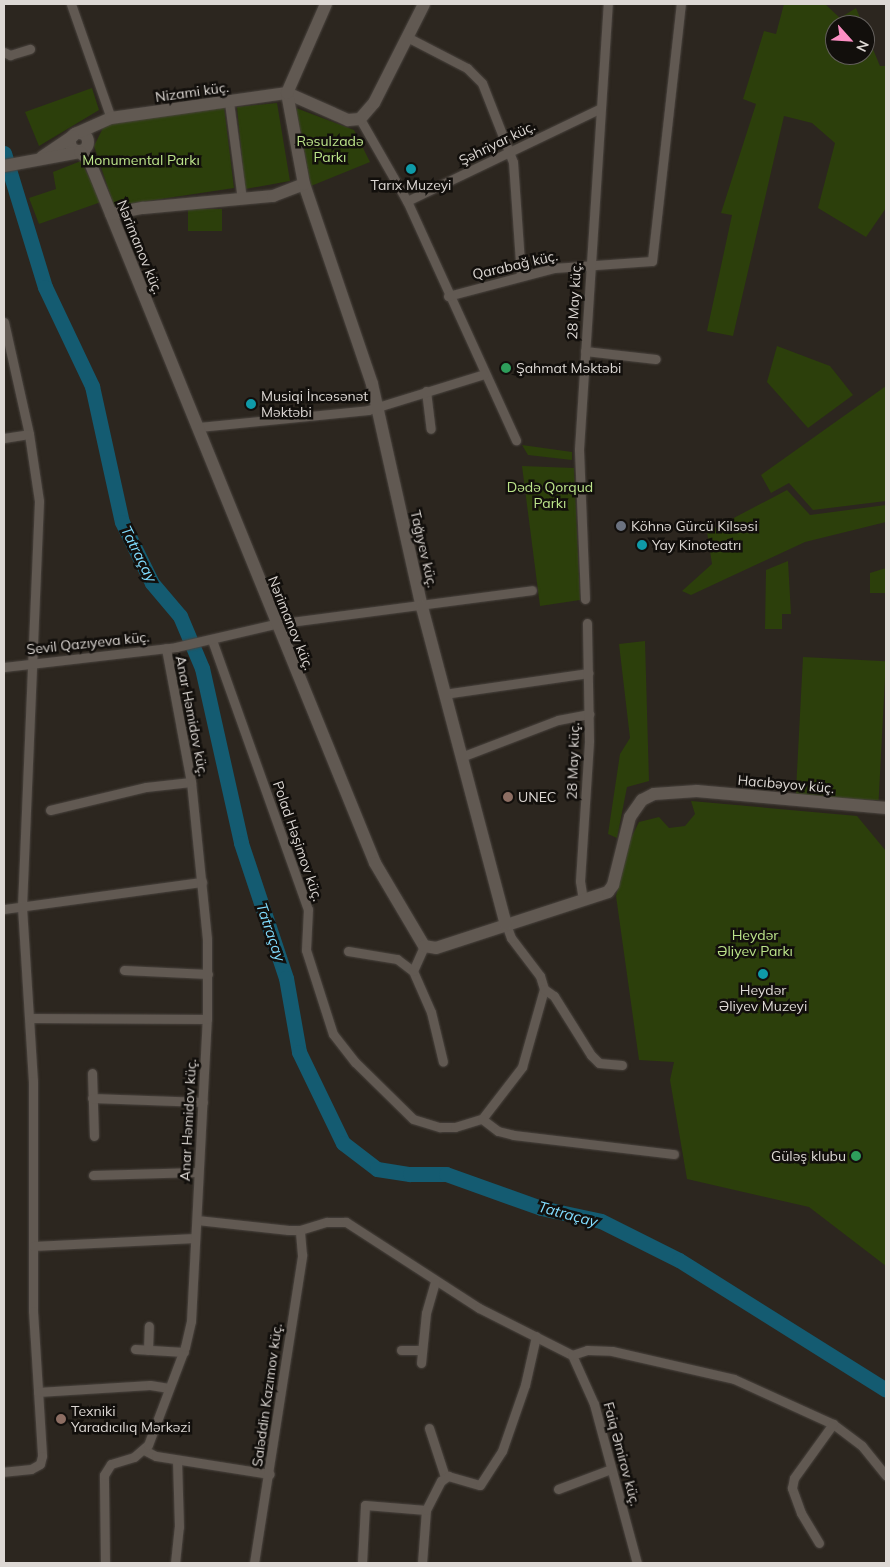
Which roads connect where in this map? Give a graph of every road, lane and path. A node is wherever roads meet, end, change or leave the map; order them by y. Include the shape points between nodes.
1 (71, 4) edge
2 (326, 4) edge
3 (424, 4) edge
4 (608, 4) edge
5 (681, 4) edge
6 (407, 37) junction
7 (30, 49) dead end
8 (4, 52) edge
9 (287, 93) junction
10 (229, 102) junction
11 (599, 109) junction
12 (360, 119) junction
13 (106, 120) junction
14 (74, 135) junction
15 (84, 147) junction
16 (510, 152) junction
17 (33, 162) junction
18 (4, 166) edge
19 (304, 184) junction
20 (242, 199) junction
21 (406, 201) junction
22 (111, 214) junction
23 (590, 265) junction
24 (521, 276) junction
25 (448, 296) junction
26 (4, 322) edge
27 (585, 351) junction
28 (656, 359) dead end
29 (484, 374) junction
30 (426, 391) junction
31 (378, 406) junction
32 (199, 427) junction
33 (431, 429) dead end
34 (29, 434) junction
35 (4, 438) edge
36 (516, 440) dead end
37 (532, 590) dead end
38 (585, 599) dead end
39 (422, 607) junction
40 (586, 623) dead end
41 (275, 624) junction
42 (209, 641) junction
43 (166, 648) junction
44 (31, 664) junction
45 (4, 667) edge
46 (588, 673) junction
47 (444, 694) junction
48 (589, 714) junction
49 (461, 757) junction
50 (191, 782) junction
51 (886, 808) edge
52 (50, 810) dead end
53 (202, 882) junction
54 (583, 900) junction
55 (22, 907) junction
56 (4, 909) edge
57 (506, 924) junction
58 (424, 946) junction
59 (348, 951) dead end
60 (124, 970) dead end
61 (413, 970) junction
62 (208, 974) junction
63 (544, 989) junction
64 (31, 1018) junction
65 (207, 1019) junction
66 (443, 1062) dead end
67 (622, 1065) dead end
68 (92, 1073) dead end
69 (92, 1098) junction
70 (203, 1102) junction
71 (482, 1119) junction
72 (94, 1136) dead end
73 (674, 1154) dead end
74 (198, 1172) junction
75 (94, 1175) dead end
76 (197, 1220) junction
77 (300, 1230) junction
78 (196, 1238) junction
79 (33, 1246) junction
80 (435, 1282) junction
81 (148, 1326) dead end
82 (536, 1336) junction
83 (135, 1349) dead end
84 (148, 1350) junction
85 (401, 1350) dead end
86 (421, 1350) junction
87 (184, 1352) junction
88 (572, 1355) junction
89 (421, 1364) dead end
90 (169, 1388) junction
91 (38, 1392) junction
92 (833, 1424) junction
93 (429, 1428) dead end
94 (144, 1450) junction
95 (177, 1460) junction
96 (611, 1469) junction
97 (4, 1472) edge
98 (270, 1474) junction
99 (886, 1476) edge
100 (444, 1477) junction
101 (558, 1489) dead end
102 (426, 1510) junction
103 (819, 1543) dead end
104 (105, 1563) edge
105 (175, 1563) edge
106 (254, 1563) edge
107 (362, 1563) edge
108 (422, 1563) edge
109 (637, 1563) edge

1 - 13 street
2 - 9 street
3 - 6 street
4 - 11 street, 28 May küç.
5 - 23 street, Qarabağ küç. via 655,254 647,264
6 - 12 street via 374,103
6 - 16 street via 476,75
7 - 8 street via 10,55
9 - 10 street, Nizami küç.
9 - 12 street via 348,120
9 - 19 street, Tağıyev küç.
10 - 13 street, Nizami küç.
10 - 20 street
11 - 16 street, Şəhriyar küç.
11 - 23 street, 28 May küç.
12 - 21 street
13 - 14 street, Nizami küç.
13 - 15 street
14 - 15 street, Nərimanov küç. via 70,145
14 - 17 street, Nizami küç.
15 - 17 street
15 - 22 street, Nərimanov küç.
16 - 21 street, Şəhriyar küç.
16 - 24 street via 515,176
17 - 18 street
19 - 20 street via 273,196
19 - 31 street, Tağıyev küç. via 342,288
20 - 22 street
21 - 25 street
22 - 32 street, Nərimanov küç.
23 - 24 street, Qarabağ küç.
23 - 27 street, 28 May küç.
24 - 25 street, Qarabağ küç.
25 - 29 street
26 - 34 street
27 - 28 street
27 - 38 street, 28 May küç. via 578,463
29 - 30 street
29 - 36 street
30 - 31 street
30 - 33 street
31 - 32 street via 356,412
31 - 39 street, Tağıyev küç.
32 - 41 street, Nərimanov küç.
34 - 35 street
34 - 44 street via 39,519
37 - 39 street
39 - 41 street
39 - 47 street, Tağıyev küç.
40 - 46 street, 28 May küç.
41 - 42 street
41 - 58 street, Nərimanov küç. via 375,863
42 - 43 street, Sevil Qazıyeva küç.
42 - 71 street, Polad Həşimov küç. via 308,909 306,950 333,1034 368,1075 413,1119 440,1127 455,1127
43 - 44 street, Sevil Qazıyeva küç.
43 - 50 street, Anar Həmidov küç.
44 - 45 street, Sevil Qazıyeva küç.
44 - 55 street
46 - 47 street
46 - 48 street, 28 May küç.
47 - 49 street, Tağıyev küç.
48 - 49 street via 558,720
48 - 54 street, 28 May küç. via 580,881
49 - 57 street, Tağıyev küç.
50 - 52 street via 146,787
50 - 53 street, Anar Həmidov küç.
51 - 54 street, Hacıbəyov küç. via 683,792 654,794 642,800 628,825 611,889
53 - 55 street
53 - 62 street, Anar Həmidov küç.
54 - 57 street
55 - 56 street
55 - 64 street
57 - 58 street via 436,948
57 - 63 street via 512,938 540,976
58 - 61 street
59 - 61 street via 397,959
60 - 62 street
61 - 66 street via 431,1012
62 - 65 street, Anar Həmidov küç.
63 - 67 street via 554,996 599,1063
63 - 71 street via 522,1067
64 - 65 street
64 - 79 street
65 - 70 street, Anar Həmidov küç.
68 - 69 street
69 - 70 street
69 - 72 street
70 - 74 street, Anar Həmidov küç.
71 - 73 street via 498,1131 514,1135
74 - 75 street
74 - 76 street, Anar Həmidov küç.
76 - 77 street
76 - 78 street, Anar Həmidov küç.
77 - 80 street via 327,1222 346,1222
77 - 98 street, Saləddin Kazımov küç. via 302,1256
78 - 79 street
78 - 87 street, Anar Həmidov küç. via 191,1321
79 - 91 street
80 - 82 street via 500,1320
80 - 86 street via 426,1313
81 - 84 street
82 - 88 street
82 - 100 street via 510,1431 483,1482 477,1485
83 - 84 street
84 - 87 street
85 - 86 street
86 - 89 street
87 - 90 street, Anar Həmidov küç.
88 - 92 street via 587,1350 612,1351 734,1380
88 - 96 street, Faiq Əmirov küç. via 594,1404
90 - 91 street via 150,1385
90 - 94 street, Anar Həmidov küç.
91 - 97 street via 40,1464 31,1469
92 - 99 street via 862,1446
92 - 103 street via 794,1478 792,1488 801,1513
93 - 100 street
94 - 95 street
94 - 104 street via 111,1464 104,1475
95 - 98 street
95 - 105 street via 179,1527
96 - 101 street
96 - 109 street, Faiq Əmirov küç.
98 - 106 street, Saləddin Kazımov küç.
100 - 102 street
102 - 107 street via 365,1505
102 - 108 street

